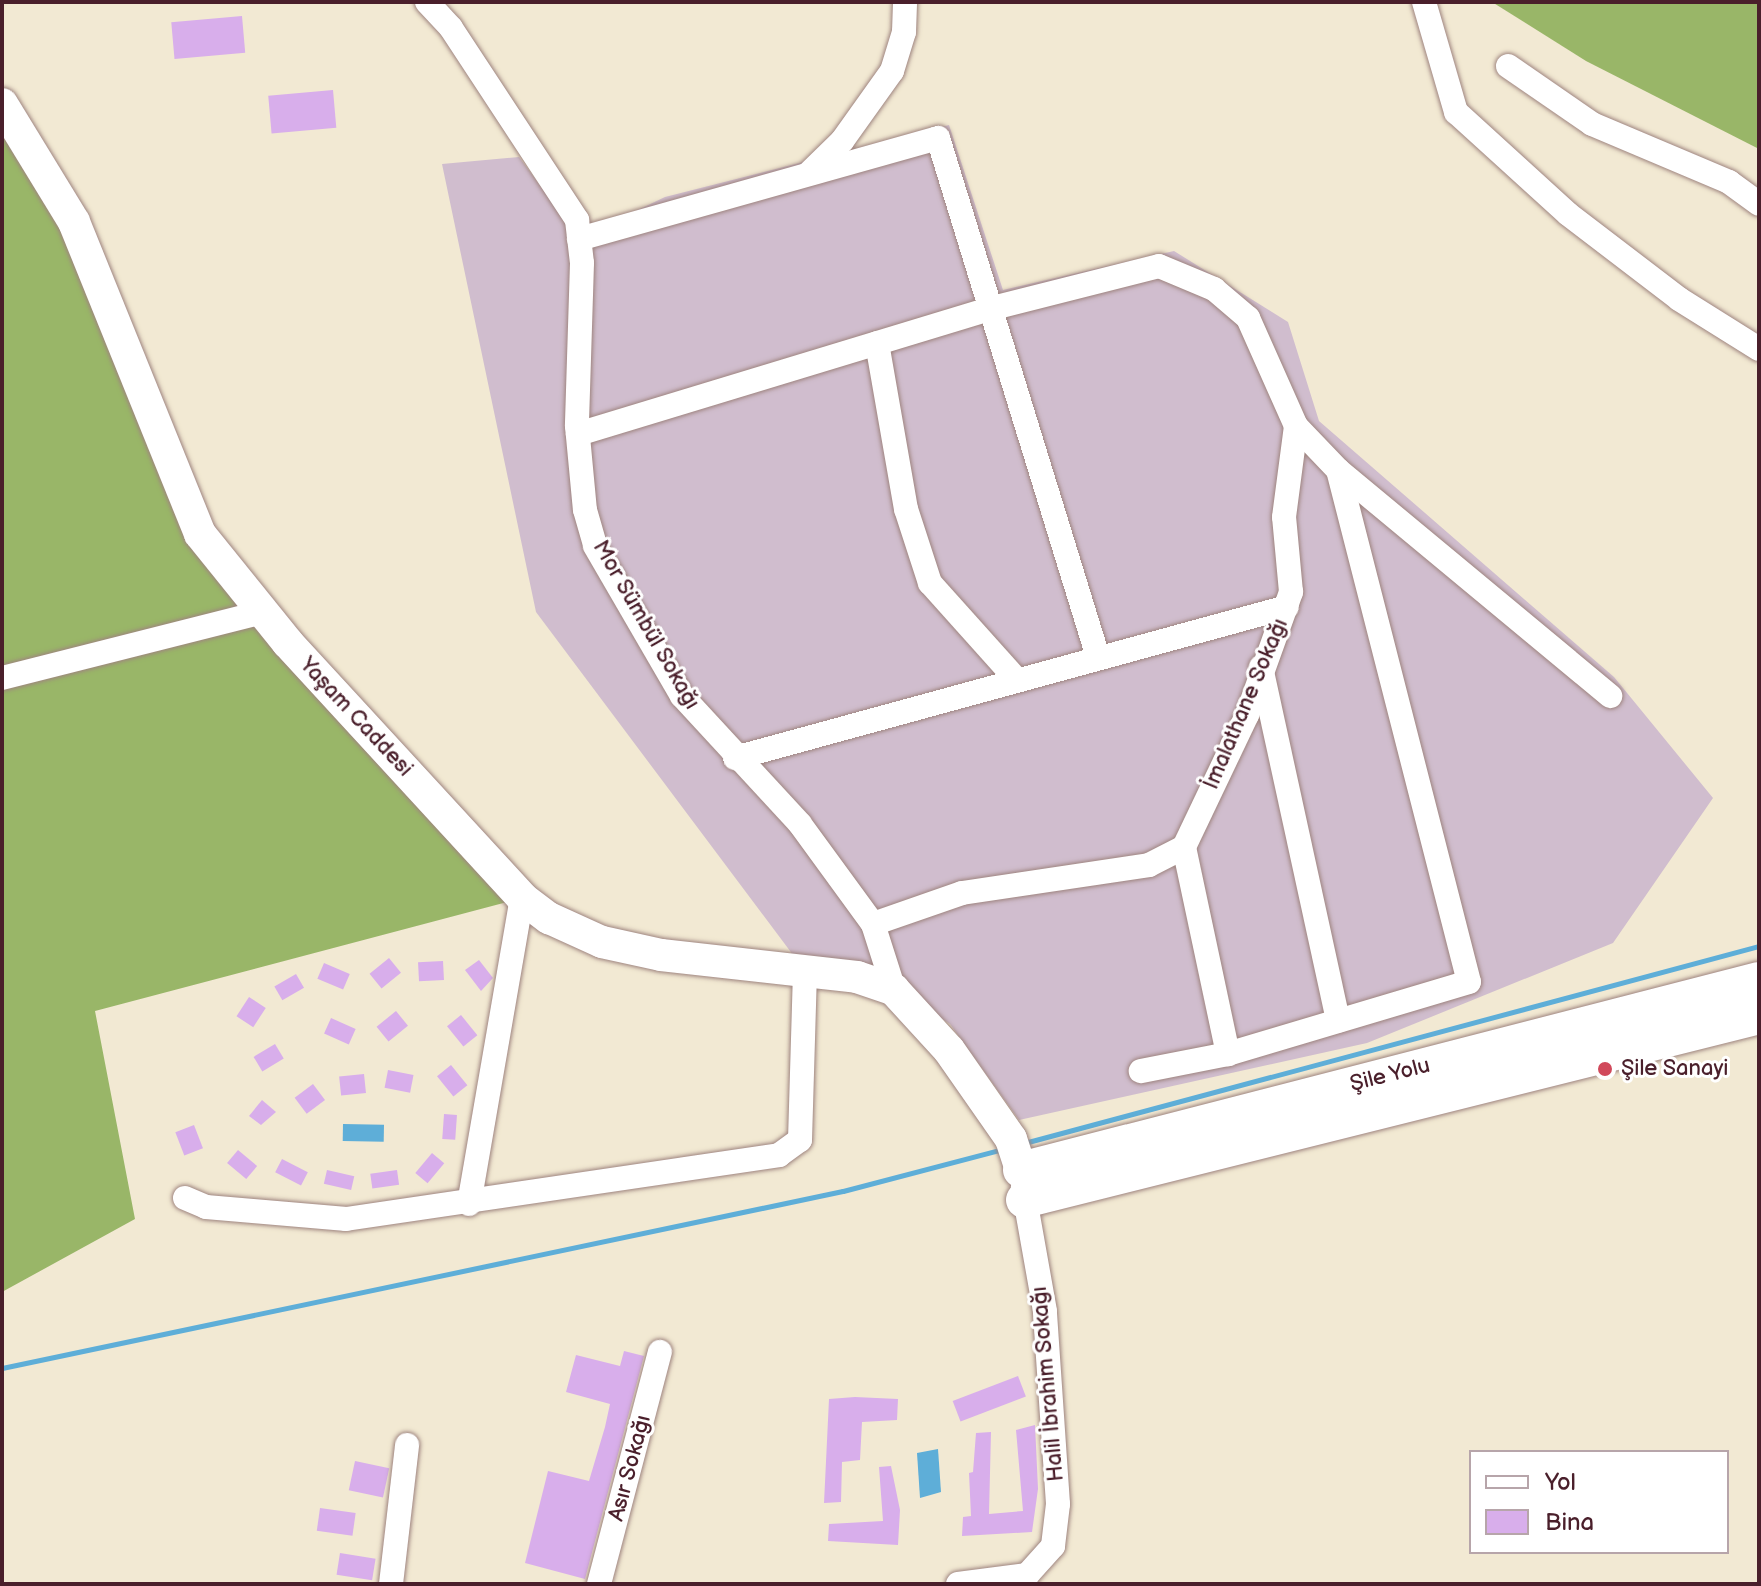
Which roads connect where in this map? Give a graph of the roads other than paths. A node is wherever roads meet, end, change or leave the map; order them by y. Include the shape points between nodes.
1 (427, 2) edge
2 (905, 2) edge
3 (1424, 2) edge
4 (1508, 66) dead end
5 (2, 104) edge
6 (808, 175) junction
7 (1759, 204) edge
8 (579, 239) junction
9 (989, 309) junction
10 (877, 343) junction
11 (1759, 349) edge
12 (1296, 426) junction
13 (578, 434) junction
14 (1338, 470) junction
15 (1287, 607) junction
16 (263, 612) junction
17 (1098, 657) junction
18 (1261, 665) junction
19 (2, 678) edge
20 (1017, 680) junction
21 (1610, 696) dead end
22 (735, 758) junction
23 (1184, 847) junction
24 (522, 898) junction
25 (873, 924) junction
26 (805, 971) junction
27 (1759, 980) edge
28 (894, 990) junction
29 (1759, 1016) edge
30 (1338, 1021) junction
31 (1228, 1054) junction
32 (1141, 1071) dead end
33 (1022, 1185) junction
34 (185, 1198) dead end
35 (469, 1204) junction
36 (660, 1352) dead end
37 (407, 1445) dead end
38 (391, 1584) edge
39 (599, 1584) edge
40 (958, 1584) edge

1 - 8 street, Mor Sümbül Sokağı via 514,121 577,220
2 - 6 street via 904,32 892,71 842,141
3 - 11 street via 1456,112 1568,214 1679,299
4 - 7 street via 1592,124 1729,182
5 - 16 main road, Yaşam Caddesi via 74,222 190,514
6 - 8 street
6 - 9 street via 938,138
8 - 13 street, Mor Sümbül Sokağı
9 - 10 street
9 - 12 street via 1159,266 1214,289 1248,318
9 - 17 street
10 - 13 street
10 - 20 street via 906,509 930,583
12 - 14 street
12 - 15 street, İmalathane Sokağı via 1284,517 1291,592
13 - 22 street, Mor Sümbül Sokağı via 585,510 595,546 682,696
14 - 21 street
14 - 30 street via 1469,982
15 - 17 street
15 - 18 street, İmalathane Sokağı
16 - 19 street
16 - 24 main road, Yaşam Caddesi
17 - 20 street
18 - 23 street, İmalathane Sokağı via 1247,715
18 - 30 street
20 - 22 street
22 - 25 street, Mor Sümbül Sokağı via 800,824
23 - 25 street via 1149,865 962,893
23 - 31 street
24 - 26 main road, Yaşam Caddesi via 549,918 602,942 661,955
24 - 35 street
25 - 28 street, Mor Sümbül Sokağı
26 - 28 main road, Yaşam Caddesi via 857,977
26 - 35 street via 800,1140 779,1155
27 - 33 highway, Şile Yolu
28 - 33 main road, Yaşam Caddesi via 949,1050 1011,1139
29 - 33 highway, Şile Yolu
30 - 31 street
31 - 32 street
33 - 40 street, Halil İbrahim Sokağı via 1045,1311 1058,1504 1053,1546 1027,1575
34 - 35 street via 206,1207 346,1219
36 - 39 street, Asır Sokağı
37 - 38 street

